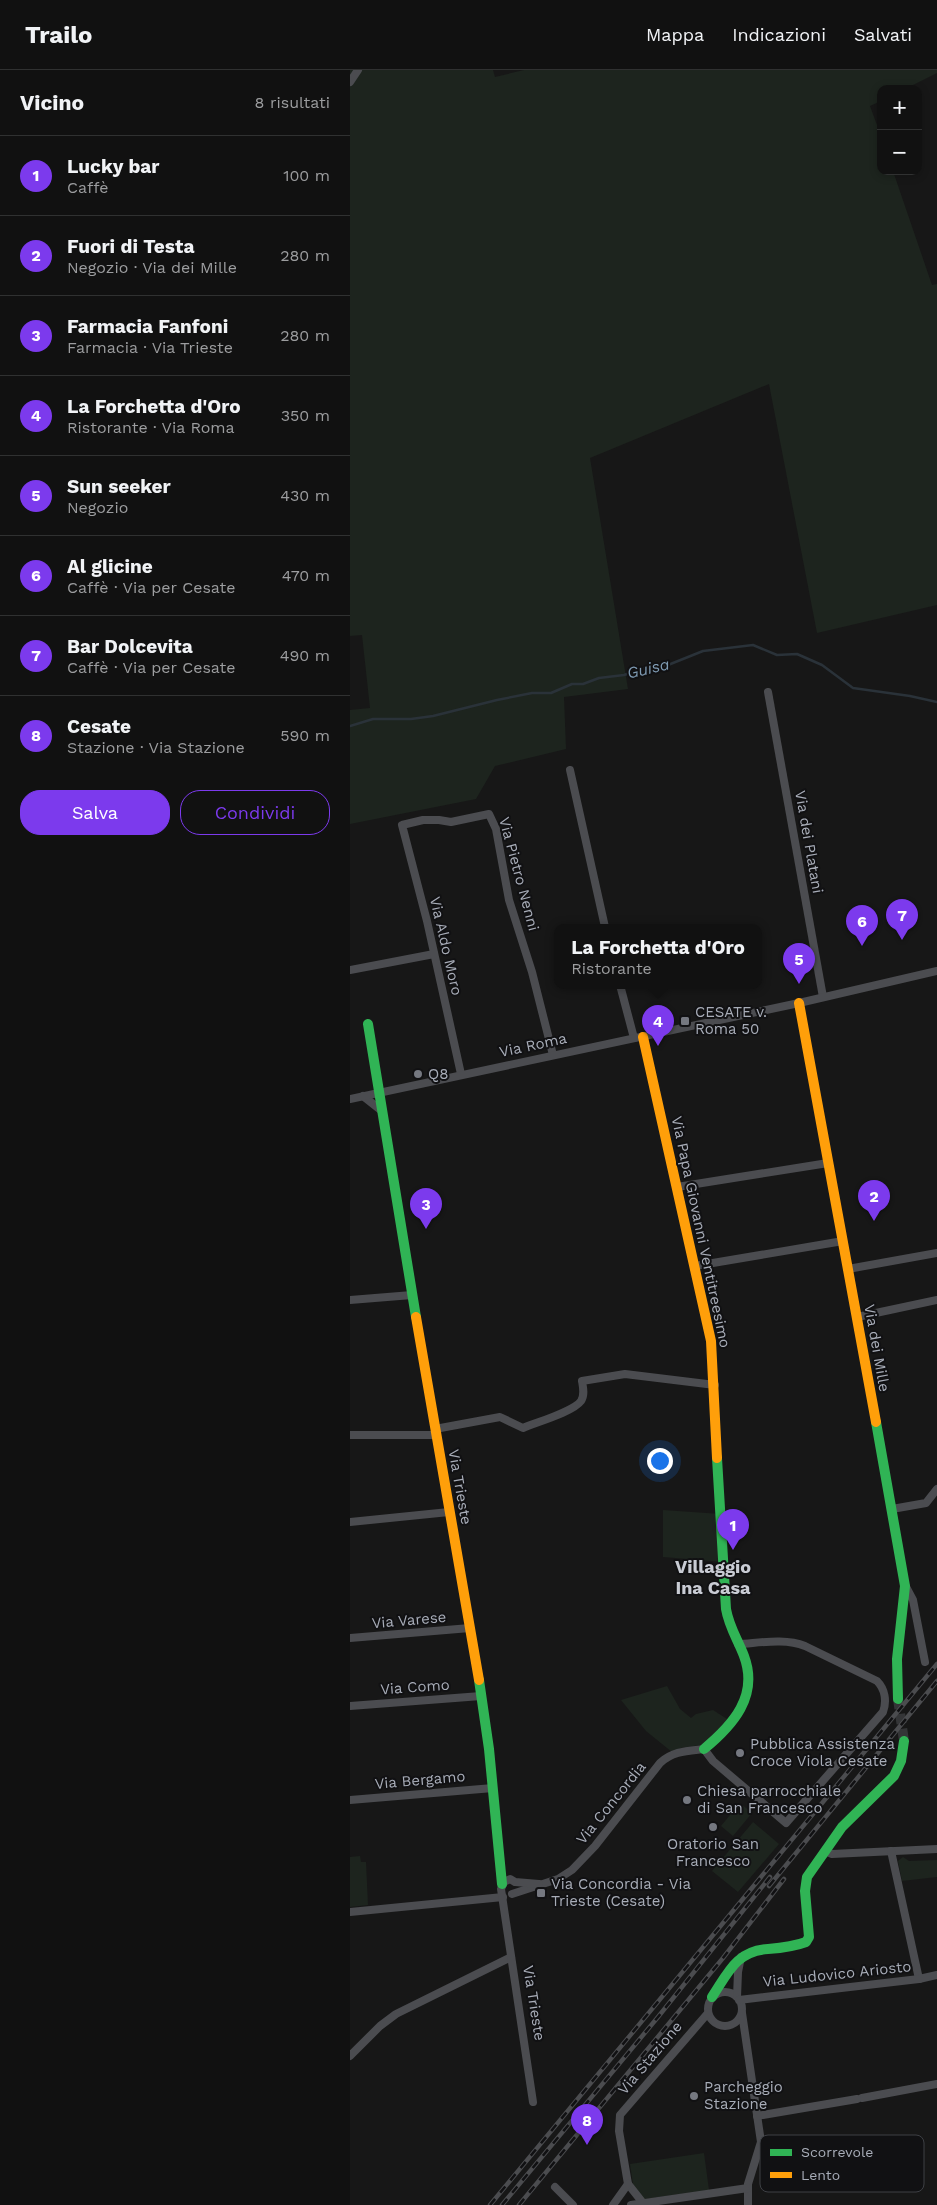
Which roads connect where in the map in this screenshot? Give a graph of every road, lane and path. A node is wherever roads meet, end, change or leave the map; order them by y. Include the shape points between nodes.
1 (358, 70) edge
2 (350, 82) edge
3 (768, 692) dead end
4 (570, 770) dead end
5 (402, 825) joint
6 (604, 924) edge
7 (434, 954) junction
8 (350, 970) edge
9 (937, 971) edge
10 (621, 989) edge
11 (823, 997) junction
12 (799, 1003) junction
13 (368, 1024) dead end
14 (639, 1037) junction
15 (553, 1055) junction
16 (461, 1074) junction
17 (379, 1093) junction
18 (362, 1096) junction
19 (350, 1099) edge
20 (382, 1111) junction
21 (828, 1163) junction
22 (677, 1187) junction
23 (842, 1241) junction
24 (937, 1253) edge
25 (695, 1266) junction
26 (848, 1269) junction
27 (412, 1295) junction
28 (350, 1300) edge
29 (937, 1300) edge
30 (856, 1317) junction
31 (715, 1385) junction
32 (435, 1432) junction
33 (350, 1435) edge
34 (937, 1489) edge
35 (892, 1509) junction
36 (449, 1512) junction
37 (350, 1522) edge
38 (904, 1583) junction
39 (470, 1628) junction
40 (350, 1638) edge
41 (738, 1644) junction
42 (925, 1662) dead end
43 (481, 1696) junction
44 (898, 1699) tunnel mouth
45 (350, 1706) edge
46 (904, 1741) tunnel mouth
47 (704, 1748) junction
48 (493, 1788) junction
49 (350, 1800) edge
50 (937, 1849) edge
51 (891, 1851) junction
52 (825, 1852) junction
53 (509, 1882) junction
54 (543, 1884) junction
55 (506, 1897) junction
56 (350, 1912) edge
57 (511, 1957) junction
58 (741, 1957) junction
59 (937, 1975) edge
60 (919, 1979) junction
61 (712, 1997) junction
62 (738, 1998) junction
63 (708, 2013) junction
64 (742, 2013) junction
65 (731, 2026) junction
66 (746, 2050) junction
67 (350, 2056) edge
68 (937, 2084) edge
69 (533, 2102) dead end
70 (757, 2116) junction
71 (760, 2136) edge
72 (760, 2146) edge
73 (628, 2184) junction
74 (556, 2187) dead end
75 (748, 2188) junction
76 (643, 2203) junction
77 (573, 2205) edge
78 (613, 2205) edge
79 (631, 2205) edge
80 (748, 2205) edge

1 - 2 street
3 - 11 street, Via dei Platani
4 - 6 street
5 - 7 street, Via Aldo Moro
5 - 15 street, Via Pietro Nenni via 423,820 451,822 489,814 496,829 509,900
7 - 8 street
7 - 16 street, Via Aldo Moro
9 - 11 street, Via Roma
10 - 14 street
11 - 12 street, Via Roma
12 - 14 street, Via Roma
12 - 21 street, Via dei Mille
13 - 17 street, Via Trieste
14 - 15 street, Via Roma
14 - 22 street, Via Papa Giovanni Ventitreesimo
15 - 16 street, Via Roma
16 - 17 street, Via Roma
17 - 18 street, Via Roma
17 - 20 street, Via Trieste
18 - 19 street, Via Roma
18 - 20 street
20 - 27 street, Via Trieste
21 - 22 street
21 - 23 street, Via dei Mille
22 - 25 street, Via Papa Giovanni Ventitreesimo
23 - 25 street
23 - 26 street, Via dei Mille
24 - 26 street
25 - 31 street, Via Papa Giovanni Ventitreesimo via 711,1340
26 - 30 street, Via dei Mille
27 - 28 street
27 - 32 street, Via Trieste
29 - 30 street
30 - 35 street, Via dei Mille
31 - 32 street via 625,1374 582,1381 581,1400 571,1408 523,1428 500,1417
31 - 41 street, Via Papa Giovanni Ventitreesimo via 723,1586 729,1625
32 - 33 street
32 - 36 street, Via Trieste
34 - 35 street via 926,1503
35 - 38 street, Via dei Mille
36 - 37 street
36 - 39 street, Via Trieste
38 - 42 street via 914,1600
38 - 44 street, Via dei Mille via 896,1662
39 - 40 street, Via Varese
39 - 43 street, Via Trieste
41 - 47 street, Via Papa Giovanni Ventitreesimo via 749,1671 749,1692 735,1719
41 - 47 street via 785,1642 805,1646 877,1681 884,1692 886,1705 786,1823 713,1761
43 - 45 street, Via Como
43 - 48 street, Via Trieste
46 - 52 street via 902,1761 894,1776 842,1828
47 - 54 street, Via Concordia via 668,1756 578,1865 566,1876
48 - 49 street, Via Bergamo
48 - 53 street, Via Trieste via 500,1868
50 - 51 street
51 - 52 street
51 - 60 street
52 - 58 street via 805,1883 809,1928 806,1942 792,1947 750,1951
53 - 54 street, Via Concordia
53 - 55 street
53 - 55 street, Via Trieste
54 - 55 street, Via Concordia
55 - 56 street, Via Concordia
55 - 57 street, Via Trieste
57 - 67 street via 396,2014
57 - 69 street, Via Trieste
58 - 61 street
58 - 62 street
59 - 60 street, Via Ludovico Ariosto
60 - 62 street, Via Ludovico Ariosto
61 - 62 street via 728,1992
61 - 63 street
62 - 64 street
63 - 65 street via 720,2027
63 - 73 street, Via Stazione via 620,2115 619,2131
64 - 65 street
64 - 66 street
65 - 66 street via 741,2037
66 - 70 street
68 - 70 street
70 - 71 street
72 - 75 street
73 - 76 street, Via Stazione
73 - 78 street
74 - 77 street
75 - 76 street
75 - 80 street
76 - 79 street

